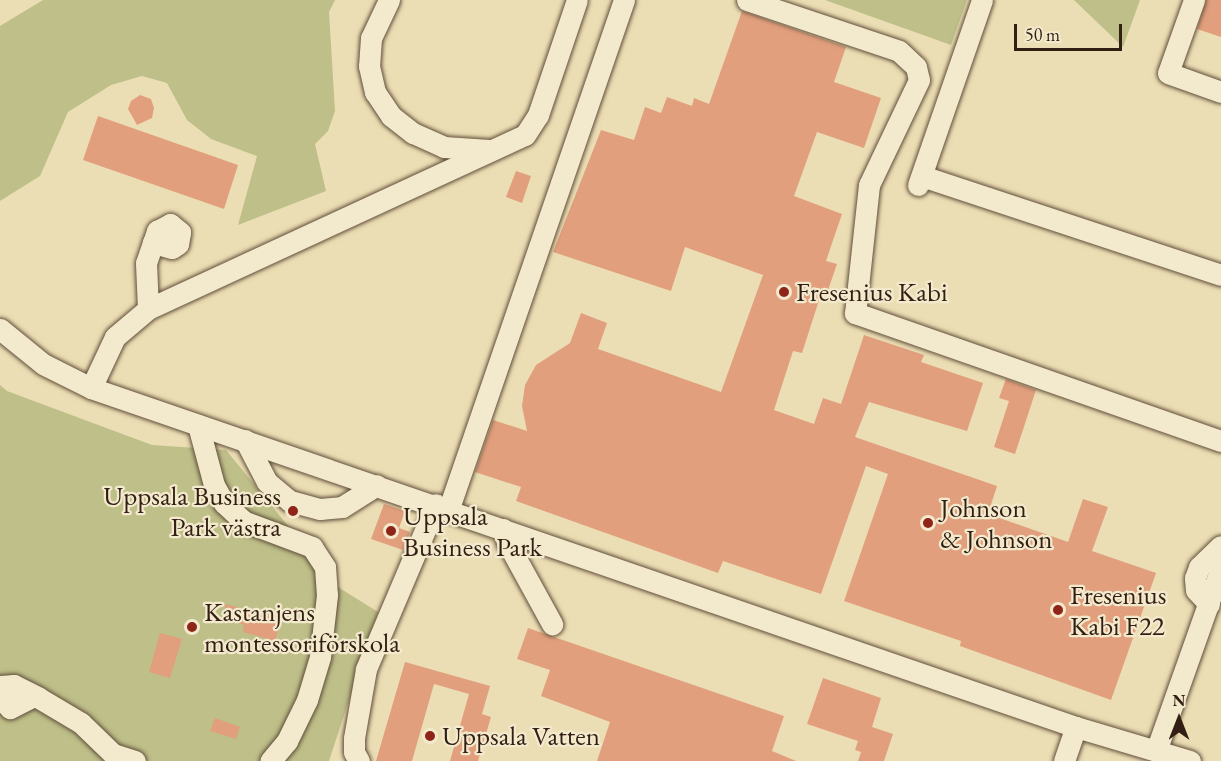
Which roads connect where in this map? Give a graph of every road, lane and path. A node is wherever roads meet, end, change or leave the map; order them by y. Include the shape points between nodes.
1 (389, 0) edge
2 (577, 0) edge
3 (624, 0) edge
4 (747, 0) edge
5 (982, 0) edge
6 (1194, 0) edge
7 (1221, 92) edge
8 (493, 150) junction
9 (153, 243) dead end
10 (1221, 275) edge
11 (148, 309) junction
12 (0, 329) edge
13 (91, 388) junction
14 (198, 425) junction
15 (245, 440) junction
16 (1221, 441) edge
17 (377, 485) junction
18 (442, 506) junction
19 (503, 529) junction
20 (1221, 546) edge
21 (1221, 567) edge
22 (1209, 604) junction
23 (552, 624) dead end
24 (34, 696) dead end
25 (1076, 727) junction
26 (1156, 751) junction
27 (135, 761) edge
28 (270, 761) edge
29 (359, 761) edge
30 (1064, 761) edge
31 (1190, 761) edge

1 - 8 street via 371,38 369,66 375,92 391,116 413,133 444,147
2 - 8 street via 538,115 525,135
3 - 18 street
4 - 16 street via 899,51 916,67 919,80 869,184 855,313
5 - 10 street via 920,180
6 - 7 street via 1168,73
8 - 11 street
9 - 11 street via 146,263
11 - 13 street via 115,337
12 - 13 street via 43,364
13 - 14 street
14 - 15 street
14 - 28 street via 214,485 224,503 243,521 312,547 325,567 327,596 320,657 307,700 287,741
15 - 17 street
15 - 17 street via 267,482 290,501 320,508 342,507
17 - 18 street
18 - 19 street
18 - 29 street via 366,669 354,738
19 - 23 street
19 - 25 street
20 - 22 street via 1199,567 1195,578 1196,590
21 - 22 street
22 - 26 street
24 - 27 street via 81,723 113,754
25 - 26 street
25 - 30 street
26 - 31 street

